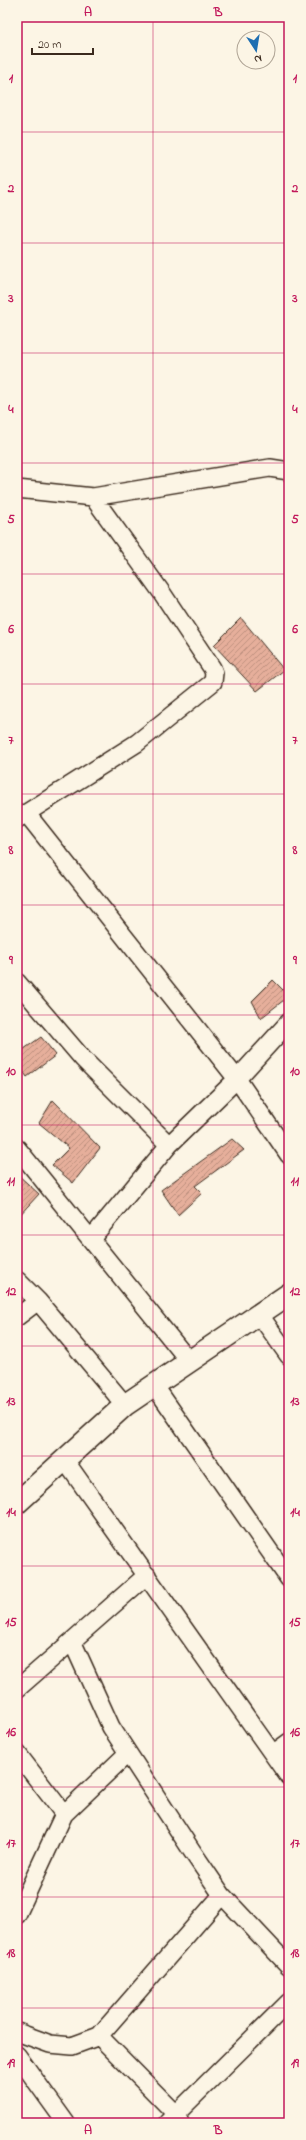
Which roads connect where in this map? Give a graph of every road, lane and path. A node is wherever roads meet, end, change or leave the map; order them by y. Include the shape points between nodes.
1 (289, 471) edge
2 (17, 489) edge
3 (93, 497) junction
4 (22, 816) edge
5 (17, 982) edge
6 (289, 1022) edge
7 (237, 1079) junction
8 (169, 1145) junction
9 (17, 1148) edge
10 (289, 1155) edge
11 (91, 1239) junction
12 (17, 1280) edge
13 (289, 1294) edge
14 (38, 1301) junction
15 (259, 1314) junction
16 (17, 1318) edge
17 (289, 1356) edge
18 (189, 1361) junction
19 (154, 1385) junction
20 (125, 1405) junction
21 (64, 1459) junction
22 (17, 1503) edge
23 (147, 1575) junction
24 (289, 1579) edge
25 (72, 1640) junction
26 (17, 1689) edge
27 (289, 1742) edge
28 (17, 1753) edge
29 (128, 1753) junction
30 (274, 1753) junction
31 (289, 1777) edge
32 (64, 1814) junction
33 (222, 1895) junction
34 (17, 1915) edge
35 (289, 1966) edge
36 (289, 2002) edge
37 (17, 2032) edge
38 (99, 2036) junction
39 (17, 2055) edge
40 (174, 2120) edge
41 (66, 2123) edge

1 - 3 street via 270,468
2 - 3 street
3 - 4 street via 162,592 212,668 215,678 137,743
4 - 7 street
5 - 8 street via 83,1059
6 - 7 street
7 - 8 street
7 - 10 street
8 - 11 street
9 - 11 street
11 - 18 street
12 - 14 street
13 - 15 street
14 - 16 street
14 - 20 street
15 - 17 street
15 - 18 street
18 - 19 street
19 - 20 street
19 - 24 street
20 - 21 street
21 - 22 street
21 - 23 street
23 - 25 street
23 - 30 street
25 - 26 street
25 - 29 street via 111,1727
27 - 30 street
28 - 32 street
29 - 32 street
29 - 33 street
30 - 31 street
32 - 34 street
33 - 35 street
33 - 38 street
36 - 40 street
37 - 38 street via 50,2044 72,2046
38 - 40 street
39 - 41 street

